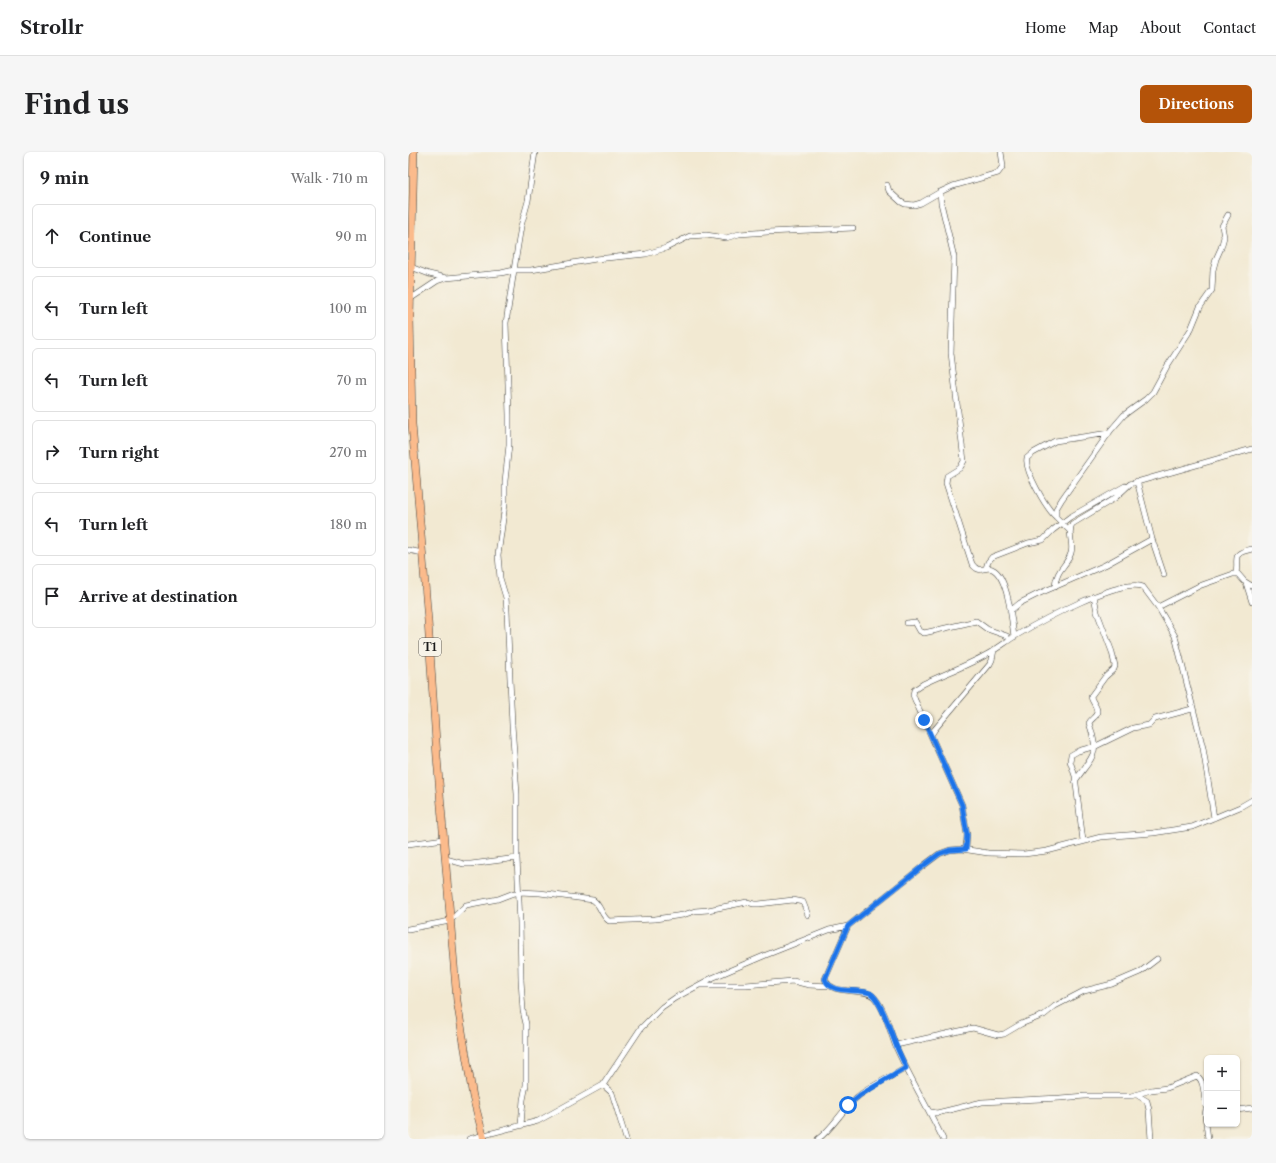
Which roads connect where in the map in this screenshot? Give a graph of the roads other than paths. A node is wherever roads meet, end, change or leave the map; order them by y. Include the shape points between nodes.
1 (414, 152) edge
2 (535, 152) edge
3 (1001, 152) edge
4 (887, 185) dead end
5 (940, 192) junction
6 (1228, 215) dead end
7 (853, 228) dead end
8 (411, 267) junction
9 (514, 270) junction
10 (446, 278) junction
11 (410, 299) junction
12 (1109, 433) junction
13 (1252, 449) edge
14 (1137, 481) junction
15 (1128, 485) junction
16 (1056, 517) junction
17 (1062, 524) junction
18 (1070, 531) junction
19 (1152, 539) junction
20 (1252, 548) edge
21 (408, 550) edge
22 (423, 553) junction
23 (986, 568) junction
24 (1236, 574) junction
25 (1164, 575) dead end
26 (1246, 583) junction
27 (1252, 586) edge
28 (1055, 587) junction
29 (1094, 596) junction
30 (1252, 602) edge
31 (1158, 607) junction
32 (1010, 611) junction
33 (1012, 622) junction
34 (907, 623) dead end
35 (1007, 636) junction
36 (1014, 637) junction
37 (1005, 643) junction
38 (994, 650) junction
39 (1192, 709) junction
40 (931, 735) junction
41 (1096, 746) junction
42 (1076, 781) junction
43 (1252, 800) edge
44 (1214, 818) junction
45 (444, 840) junction
46 (1083, 841) junction
47 (408, 844) edge
48 (966, 849) junction
49 (517, 858) junction
50 (446, 859) junction
51 (519, 892) junction
52 (808, 915) dead end
53 (450, 921) junction
54 (848, 926) junction
55 (408, 929) edge
56 (1157, 959) dead end
57 (698, 985) junction
58 (830, 986) junction
59 (896, 1046) junction
60 (906, 1068) junction
61 (604, 1085) junction
62 (1204, 1094) edge
63 (1137, 1095) junction
64 (1252, 1108) edge
65 (1240, 1110) edge
66 (931, 1112) junction
67 (522, 1125) junction
68 (1206, 1127) edge
69 (483, 1137) edge
70 (469, 1139) edge
71 (626, 1139) edge
72 (818, 1139) edge
73 (943, 1139) edge
74 (1151, 1139) edge
75 (1208, 1139) edge

1 - 8 highway, T1
2 - 9 street
3 - 5 street via 1003,166 998,173
4 - 5 street via 892,194 909,205 921,203
5 - 23 street via 954,257 951,353 964,461 962,467 949,474 946,483 972,564 977,570
6 - 12 street via 1222,226 1224,237 1213,270 1212,290 1200,307 1191,329 1153,392 1124,415
7 - 9 street via 762,232 726,238 697,235 646,254 531,270
8 - 10 street
8 - 11 highway, T1
9 - 10 street via 501,274
9 - 49 street via 506,323 509,445 498,555 507,611 517,794
10 - 11 street
11 - 22 highway, T1 via 412,417
12 - 16 street via 1056,508
12 - 16 street via 1055,441 1027,458 1027,467 1038,490
13 - 14 street
14 - 15 street
14 - 19 street
15 - 17 street via 1081,510
15 - 18 street via 1115,498 1072,524
16 - 17 street
17 - 18 street
17 - 23 street via 1043,540 992,557
18 - 28 street via 1072,550 1058,572
19 - 25 street
19 - 28 street via 1105,565
20 - 24 street via 1238,555
21 - 22 street
22 - 45 highway, T1
23 - 32 street via 994,570 1003,583
24 - 26 street
24 - 31 street via 1199,586
26 - 27 street
26 - 30 street
28 - 32 street via 1020,603
29 - 31 street via 1140,585
29 - 36 street
29 - 41 street via 1098,617 1116,666 1091,696 1097,711 1090,720
31 - 39 street via 1175,636
32 - 33 street
33 - 35 street
33 - 36 street
34 - 35 street via 915,622 924,633 976,621
35 - 37 street
36 - 37 street
37 - 38 street
38 - 40 street via 990,664
38 - 40 street via 914,690 913,695
39 - 41 street via 1156,719 1148,725 1134,728
39 - 44 street via 1202,748
40 - 48 street via 962,805 967,835
41 - 42 street via 1092,758
41 - 42 street via 1071,754 1070,761
42 - 46 street
43 - 44 street
44 - 46 street via 1192,827
45 - 47 street
45 - 50 highway, T1
46 - 48 street via 1047,851 1024,854 988,853
48 - 54 street via 939,854
49 - 50 street via 471,864
49 - 51 street
50 - 53 highway, T1
51 - 52 street via 593,900 609,921 682,915 747,902 759,904 793,900 804,902
51 - 53 street via 502,898 466,904
51 - 67 street via 521,986 526,1032 526,1085
53 - 55 street
53 - 69 highway, T1 via 460,1023
54 - 57 street via 801,940
54 - 58 street via 825,979
56 - 59 street via 1140,972 1112,984 1084,991 1055,1006 1044,1015 1004,1034 998,1035 974,1028
57 - 58 street via 746,985 793,981
57 - 61 street via 662,1007 641,1028
58 - 59 street via 841,990 866,992 874,997 885,1016
59 - 60 street
60 - 66 street
60 - 72 street via 856,1098
61 - 67 street via 547,1116
61 - 71 street via 612,1093
62 - 63 street via 1200,1078 1197,1076 1166,1088
63 - 66 street via 982,1102 937,1113
63 - 74 street via 1147,1101
64 - 65 street
66 - 73 street
67 - 69 street
68 - 75 street
69 - 70 street

